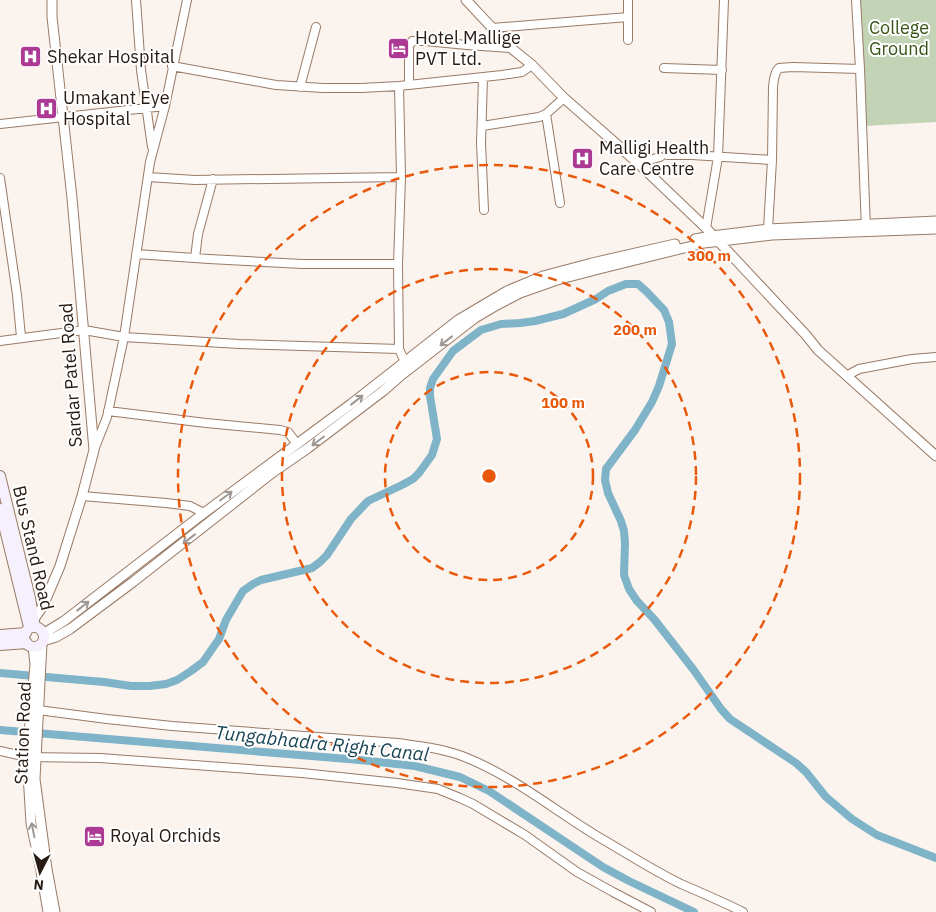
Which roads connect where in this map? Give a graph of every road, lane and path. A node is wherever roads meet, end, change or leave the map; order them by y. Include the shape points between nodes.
1 (52, 0) edge
2 (136, 0) edge
3 (187, 0) edge
4 (466, 0) edge
5 (628, 0) edge
6 (724, 0) edge
7 (856, 0) edge
8 (628, 17) junction
9 (316, 27) dead end
10 (492, 28) junction
11 (628, 40) dead end
12 (511, 48) junction
13 (532, 65) junction
14 (172, 66) junction
15 (664, 68) dead end
16 (860, 69) junction
17 (722, 70) junction
18 (483, 77) junction
19 (409, 85) junction
20 (399, 86) junction
21 (300, 87) junction
22 (564, 98) junction
23 (165, 106) junction
24 (146, 108) junction
25 (546, 114) junction
26 (63, 118) junction
27 (0, 124) edge
28 (482, 126) junction
29 (152, 152) junction
30 (718, 157) junction
31 (772, 160) junction
32 (638, 163) junction
33 (148, 177) junction
34 (401, 177) junction
35 (0, 178) edge
36 (213, 179) junction
37 (560, 202) dead end
38 (484, 210) dead end
39 (936, 221) edge
40 (768, 228) junction
41 (866, 228) junction
42 (936, 229) edge
43 (712, 235) junction
44 (136, 254) junction
45 (195, 258) junction
46 (398, 264) junction
47 (84, 330) junction
48 (21, 337) junction
49 (124, 337) junction
50 (0, 341) edge
51 (398, 349) junction
52 (936, 357) edge
53 (405, 362) junction
54 (848, 375) junction
55 (108, 411) junction
56 (297, 444) junction
57 (94, 450) junction
58 (936, 456) edge
59 (0, 476) edge
60 (82, 496) junction
61 (0, 509) edge
62 (204, 513) junction
63 (0, 635) edge
64 (35, 635) junction
65 (0, 644) edge
66 (35, 714) junction
67 (0, 751) edge
68 (32, 754) junction
69 (48, 912) edge
70 (55, 912) edge
71 (652, 912) edge
72 (744, 912) edge

1 - 26 street, Sardar Patel Road
2 - 24 street
3 - 14 street
4 - 10 street
5 - 8 street
6 - 17 street
7 - 16 street
8 - 10 street
8 - 11 street
9 - 21 street
10 - 12 street
12 - 13 street
12 - 19 street via 412,41 409,46
13 - 18 street via 522,72
13 - 22 street
14 - 21 street
14 - 23 street
15 - 17 street
16 - 31 street via 779,68 773,87
16 - 41 street
17 - 30 street
18 - 19 street
18 - 28 street
19 - 20 street
20 - 21 street
20 - 34 street
22 - 25 street
22 - 32 street
23 - 24 street
23 - 29 street
24 - 26 street
24 - 29 street
25 - 28 street
25 - 37 street
26 - 27 street
26 - 47 street, Sardar Patel Road
28 - 38 street
29 - 33 street
30 - 31 street
30 - 32 street via 664,156
30 - 43 street
31 - 40 street
32 - 43 street
33 - 36 street
33 - 44 street
34 - 36 street
34 - 46 street
35 - 48 street
36 - 45 street
39 - 41 street
40 - 41 street
40 - 43 street
41 - 42 street
41 - 43 street via 772,235
43 - 53 street via 592,262 507,290 458,320
43 - 54 street via 818,350
43 -> 64 street via 704,243 557,280 497,305 475,318 70,628 56,637
44 - 45 street
44 - 49 street
45 - 46 street via 303,264
46 - 51 street
47 - 48 street
47 - 49 street
47 - 57 street, Sardar Patel Road
48 - 50 street
49 - 51 street
49 - 55 street
51 - 53 street
52 - 54 street via 859,368
56 -> 53 street
54 - 58 street
55 - 56 street via 280,430 288,432
55 - 57 street
62 -> 56 street
57 - 60 street, Sardar Patel Road
59 - 64 main road, Bus Stand Road via 30,598
60 - 62 street via 190,506
60 - 64 street, Sardar Patel Road
61 - 64 main road, Bus Stand Road
64 -> 62 street via 64,621
63 - 64 main road
64 - 65 main road
64 - 66 street, Station Road via 38,664
66 - 68 street
66 - 72 street via 406,744 460,755 502,775 645,865
67 - 68 street
69 -> 68 street, Station Road via 31,822
68 - 70 street, Station Road
68 - 71 street via 292,773 438,790 473,804 525,835 577,872

